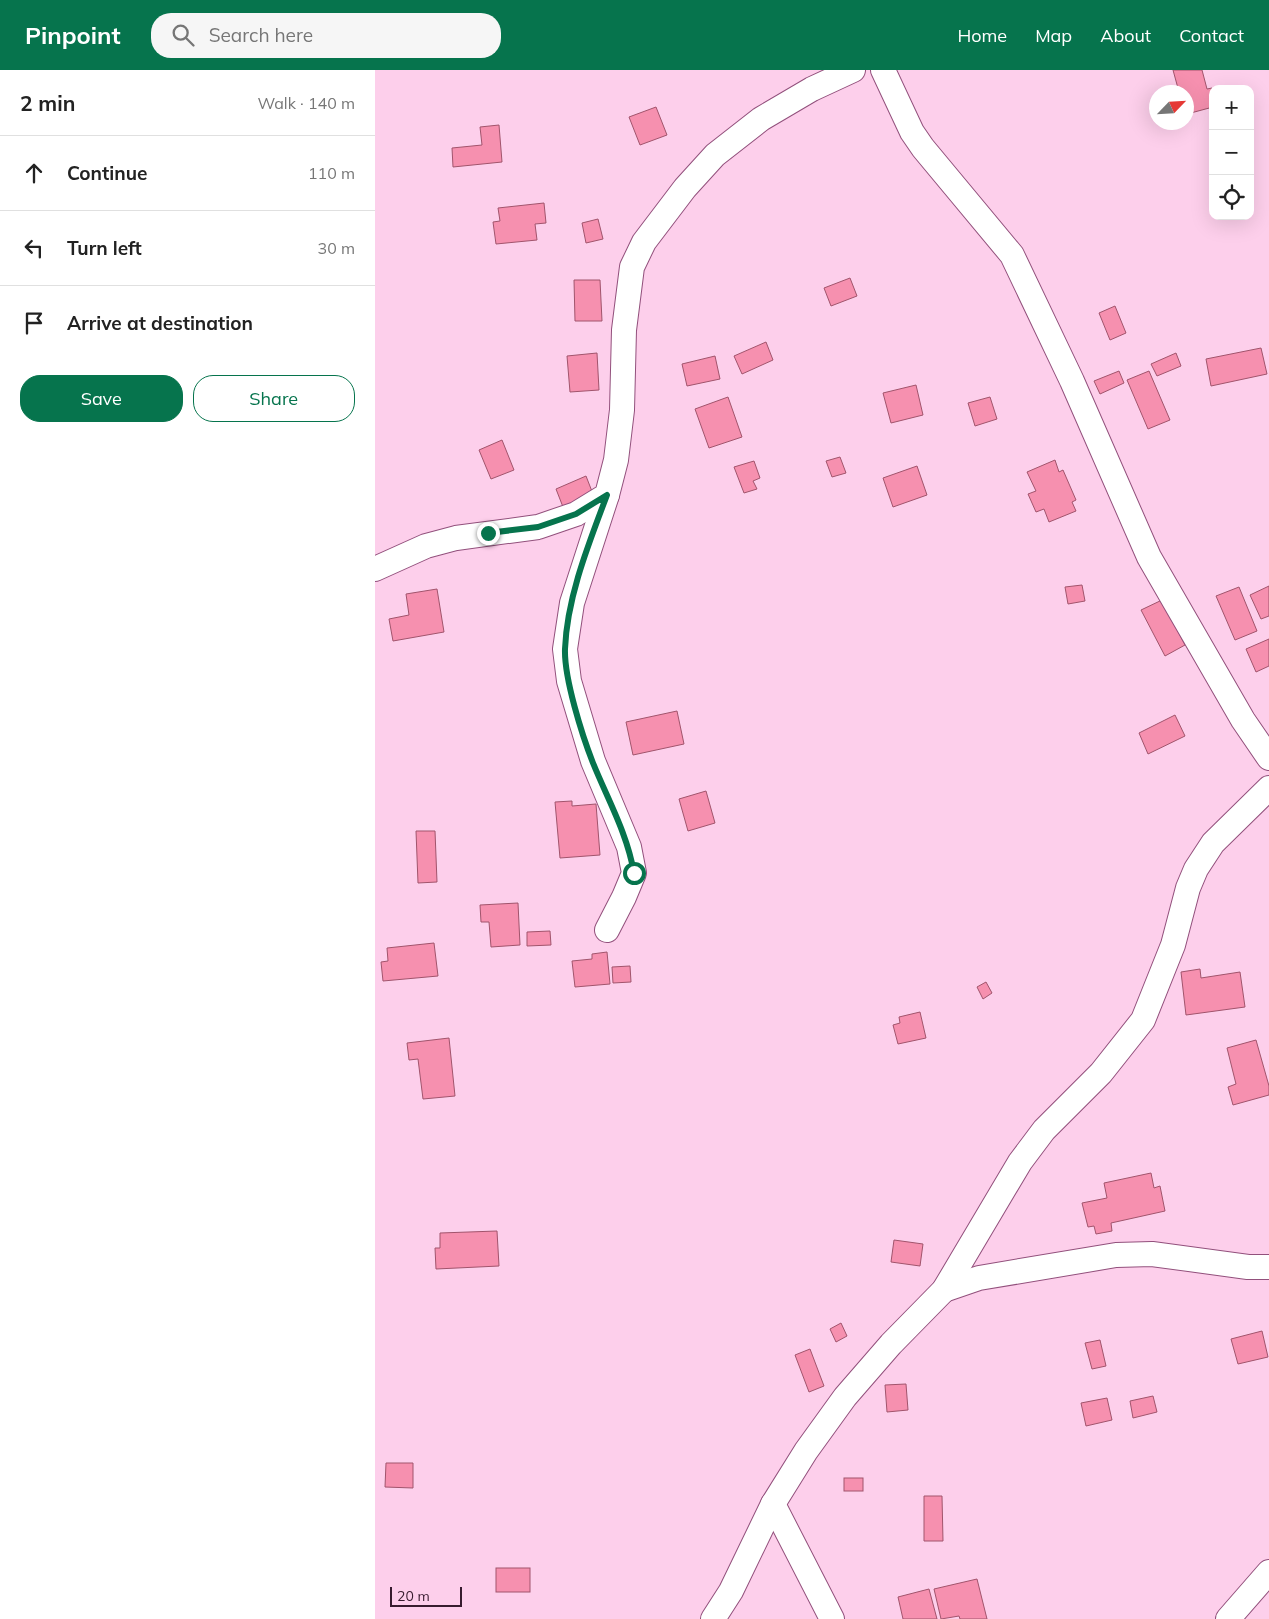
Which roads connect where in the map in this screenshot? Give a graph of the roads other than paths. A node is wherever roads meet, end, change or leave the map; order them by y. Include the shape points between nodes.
1 (853, 70) edge
2 (883, 70) edge
3 (607, 495) junction
4 (375, 569) edge
5 (1269, 758) edge
6 (1269, 788) edge
7 (607, 930) dead end
8 (1269, 1267) edge
9 (944, 1290) junction
10 (773, 1504) junction
11 (1269, 1572) edge
12 (713, 1619) edge
13 (832, 1619) edge
14 (1228, 1619) edge

1 - 3 street via 812,89 761,119 715,155 644,242 632,267 624,330 622,410 616,460
2 - 5 street via 901,111 923,148 1012,255 1072,381 1149,557 1243,720
3 - 4 street via 576,514 538,527 456,538 426,546
3 - 7 street via 572,603 565,649 569,682 593,761 629,847 634,873
6 - 9 street via 1213,843 1197,869 1188,888 1173,945 1143,1020 1101,1073 1044,1130 1020,1162
8 - 9 street via 1152,1254 1116,1255 979,1278
9 - 10 street via 845,1397
10 - 12 street via 731,1591
10 - 13 street
11 - 14 street

